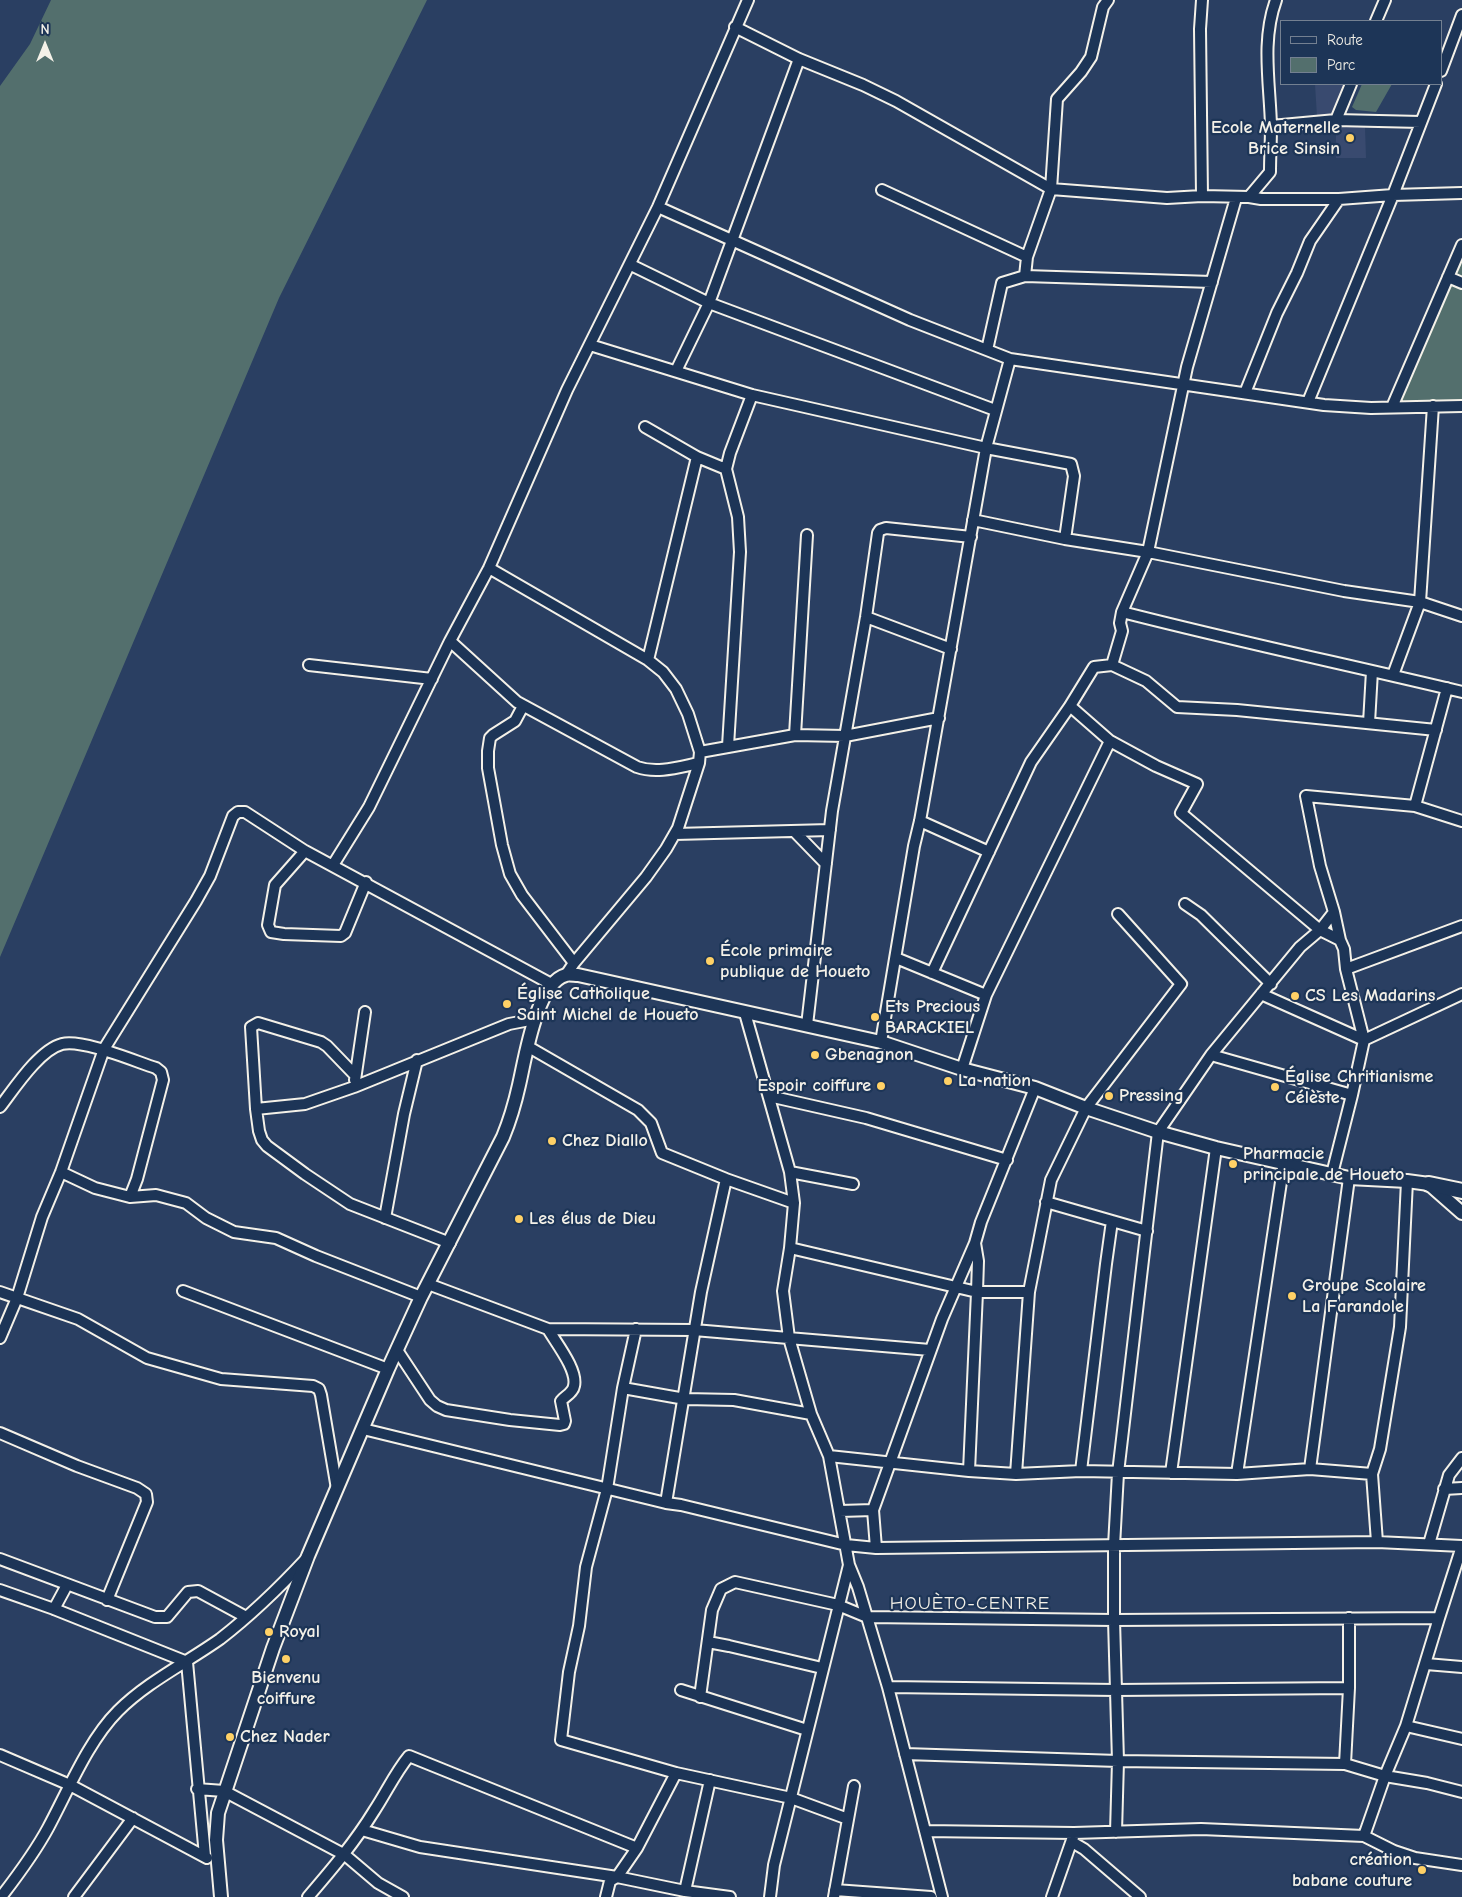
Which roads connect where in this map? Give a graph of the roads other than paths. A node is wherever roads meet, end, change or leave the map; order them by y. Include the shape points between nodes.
1 (748, 0) edge
2 (1108, 0) edge
3 (1202, 0) edge
4 (1276, 0) edge
5 (1385, 0) edge
6 (1462, 15) edge
7 (1376, 20) edge
8 (735, 27) junction
9 (799, 59) junction
10 (1442, 68) edge
11 (1351, 85) edge
12 (1436, 85) edge
13 (1336, 120) junction
14 (1421, 122) junction
15 (1271, 126) junction
16 (1051, 189) junction
17 (882, 190) dead end
18 (1462, 193) edge
19 (1393, 195) junction
20 (1202, 196) junction
21 (1249, 197) junction
22 (1236, 198) junction
23 (1339, 199) junction
24 (658, 207) junction
25 (732, 239) junction
26 (1462, 245) edge
27 (1027, 257) junction
28 (630, 265) junction
29 (1025, 276) junction
30 (1448, 277) junction
31 (1212, 282) junction
32 (1462, 283) edge
33 (709, 303) junction
34 (590, 345) junction
35 (987, 350) junction
36 (1010, 359) junction
37 (676, 371) junction
38 (1183, 384) junction
39 (1244, 393) junction
40 (752, 395) junction
41 (1308, 402) junction
42 (1433, 406) junction
43 (1462, 406) edge
44 (1392, 407) junction
45 (995, 410) junction
46 (644, 426) dead end
47 (986, 448) junction
48 (697, 457) junction
49 (726, 469) junction
50 (974, 520) junction
51 (807, 535) dead end
52 (970, 537) junction
53 (1065, 540) junction
54 (1148, 552) junction
55 (490, 568) junction
56 (1420, 602) junction
57 (1122, 612) junction
58 (1462, 616) edge
59 (866, 617) junction
60 (450, 641) junction
61 (951, 649) junction
62 (648, 660) junction
63 (309, 665) dead end
64 (1112, 665) junction
65 (1372, 671) junction
66 (1393, 675) junction
67 (432, 679) junction
68 (1447, 688) junction
69 (1462, 692) edge
70 (523, 706) junction
71 (1070, 706) junction
72 (938, 718) junction
73 (1369, 723) junction
74 (1436, 730) junction
75 (795, 735) junction
76 (845, 736) junction
77 (1110, 741) junction
78 (728, 746) junction
79 (700, 752) junction
80 (699, 763) junction
81 (1415, 806) junction
82 (920, 820) junction
83 (1462, 822) edge
84 (830, 830) junction
85 (794, 831) junction
86 (675, 834) junction
87 (305, 851) junction
88 (989, 852) junction
89 (826, 864) junction
90 (333, 865) junction
91 (366, 882) junction
92 (1185, 904) dead end
93 (1334, 912) junction
94 (1118, 914) dead end
95 (1462, 926) edge
96 (1320, 930) junction
97 (1340, 940) junction
98 (896, 958) junction
99 (574, 962) junction
100 (1346, 969) junction
101 (932, 973) junction
102 (566, 975) junction
103 (1270, 984) junction
104 (554, 985) junction
105 (1261, 994) junction
106 (1462, 994) edge
107 (986, 995) junction
108 (365, 1012) dead end
109 (745, 1013) junction
110 (535, 1019) junction
111 (807, 1025) junction
112 (1364, 1040) junction
113 (881, 1042) junction
114 (526, 1046) junction
115 (104, 1050) junction
116 (1211, 1055) junction
117 (417, 1060) junction
118 (962, 1069) junction
119 (355, 1076) junction
120 (354, 1087) junction
121 (1035, 1088) junction
122 (1352, 1095) junction
123 (768, 1096) junction
124 (0, 1107) edge
125 (1086, 1108) junction
126 (256, 1109) junction
127 (1158, 1132) junction
128 (1216, 1148) junction
129 (1007, 1160) junction
130 (1284, 1162) junction
131 (61, 1172) junction
132 (790, 1172) junction
133 (1332, 1174) junction
134 (1349, 1178) junction
135 (726, 1179) junction
136 (1407, 1181) junction
137 (853, 1184) dead end
138 (1428, 1184) junction
139 (1462, 1191) edge
140 (130, 1197) junction
141 (1046, 1202) junction
142 (794, 1203) junction
143 (1462, 1213) edge
144 (385, 1218) junction
145 (1112, 1221) junction
146 (1147, 1231) junction
147 (450, 1243) junction
148 (975, 1243) junction
149 (790, 1248) junction
150 (428, 1284) junction
151 (955, 1288) junction
152 (183, 1291) dead end
153 (0, 1292) edge
154 (977, 1292) junction
155 (1029, 1292) junction
156 (421, 1297) junction
157 (17, 1298) junction
158 (548, 1329) junction
159 (636, 1329) junction
160 (694, 1330) junction
161 (0, 1338) edge
162 (788, 1338) junction
163 (397, 1350) junction
164 (930, 1350) junction
165 (388, 1369) junction
166 (623, 1388) junction
167 (685, 1399) junction
168 (811, 1414) junction
169 (364, 1429) junction
170 (0, 1434) edge
171 (829, 1456) junction
172 (1462, 1458) edge
173 (891, 1462) junction
174 (1310, 1469) junction
175 (969, 1471) junction
176 (1081, 1471) junction
177 (1118, 1473) junction
178 (1171, 1473) junction
179 (1016, 1474) junction
180 (1237, 1474) junction
181 (1372, 1474) junction
182 (1462, 1488) edge
183 (337, 1489) junction
184 (607, 1489) junction
185 (1444, 1489) junction
186 (666, 1503) junction
187 (872, 1510) junction
188 (840, 1511) junction
189 (1377, 1542) junction
190 (1429, 1544) junction
191 (846, 1545) junction
192 (1114, 1546) junction
193 (1462, 1546) edge
194 (876, 1548) junction
195 (308, 1556) junction
196 (0, 1559) edge
197 (849, 1565) junction
198 (67, 1585) junction
199 (0, 1590) edge
200 (107, 1600) junction
201 (838, 1606) junction
202 (54, 1608) junction
203 (246, 1616) junction
204 (867, 1617) junction
205 (1349, 1618) junction
206 (1439, 1618) junction
207 (1114, 1620) junction
208 (708, 1642) junction
209 (186, 1662) junction
210 (1426, 1664) junction
211 (1462, 1667) edge
212 (822, 1668) junction
213 (888, 1687) junction
214 (1349, 1688) junction
215 (681, 1690) dead end
216 (1116, 1690) junction
217 (700, 1697) junction
218 (1406, 1726) junction
219 (807, 1730) junction
220 (1462, 1739) edge
221 (904, 1754) junction
222 (2, 1759) edge
223 (1118, 1761) junction
224 (1345, 1764) junction
225 (676, 1773) junction
226 (1385, 1776) junction
227 (710, 1780) junction
228 (70, 1785) junction
229 (854, 1786) dead end
230 (197, 1789) junction
231 (224, 1791) junction
232 (1462, 1792) edge
233 (791, 1798) junction
234 (133, 1818) junction
235 (848, 1820) junction
236 (362, 1830) junction
237 (925, 1831) junction
238 (1116, 1832) junction
239 (1364, 1836) junction
240 (1073, 1838) junction
241 (637, 1848) junction
242 (346, 1854) junction
243 (204, 1856) junction
244 (218, 1864) junction
245 (1462, 1865) edge
246 (617, 1877) junction
247 (686, 1891) junction
248 (834, 1893) edge
249 (887, 1895) edge
250 (1, 1897) edge
251 (74, 1897) edge
252 (221, 1897) edge
253 (308, 1897) edge
254 (403, 1897) edge
255 (606, 1897) edge
256 (730, 1897) edge
257 (770, 1897) edge
258 (931, 1897) edge
259 (942, 1897) edge
260 (1052, 1897) edge
261 (1140, 1897) edge

1 - 8 street
2 - 16 street via 1103,7 1091,57 1057,99
3 - 20 street
4 - 15 street via 1270,17 1267,64
5 - 7 street
6 - 10 street
8 - 9 street
8 - 24 street
9 - 16 street via 896,101
9 - 25 street
11 - 13 street
12 - 14 street
13 - 14 street
13 - 15 street
14 - 19 street
15 - 21 street via 1270,172
16 - 20 street via 1167,198
16 - 27 street
17 - 27 street
18 - 19 street
19 - 23 street
19 - 41 street
20 - 22 street
21 - 22 street
21 - 23 street
22 - 31 street
23 - 39 street via 1310,241
24 - 25 street
24 - 28 street
25 - 33 street
25 - 35 street via 910,320
26 - 30 street
27 - 29 street
28 - 33 street
28 - 34 street
29 - 31 street
29 - 35 street via 1002,283
30 - 32 street
30 - 44 street
31 - 38 street
33 - 37 street
33 - 45 street
34 - 37 street
34 - 55 street via 567,390
35 - 36 street
36 - 38 street
36 - 45 street
37 - 40 street
38 - 39 street
38 - 54 street
39 - 41 street
40 - 47 street
40 - 49 street
41 - 44 street
42 - 43 street
42 - 44 street
42 - 56 street
45 - 47 street
46 - 48 street
47 - 50 street
47 - 53 street via 1071,464 1074,476
48 - 49 street
48 - 62 street
49 - 78 street via 738,517 740,552
50 - 52 street
50 - 53 street
51 - 75 street
52 - 59 street via 880,530
52 - 61 street
53 - 54 street
54 - 56 street via 1344,592
54 - 57 street
55 - 60 street
55 - 62 street
56 - 58 street
56 - 66 street
57 - 64 street via 1122,631
57 - 65 street
59 - 61 street
59 - 76 street
60 - 67 street
60 - 70 street
61 - 72 street
62 - 79 street via 676,689
63 - 67 street
64 - 71 street via 1094,667
64 - 73 street via 1146,681 1177,707
65 - 66 street
65 - 73 street
66 - 68 street
67 - 90 street via 368,807
68 - 69 street
68 - 74 street
70 - 80 street via 637,767 660,770
70 - 99 street via 515,721 490,738 488,751 488,768 502,845 510,874 522,895
71 - 77 street
71 - 88 street via 1032,762
72 - 76 street
72 - 82 street
73 - 74 street
74 - 81 street
75 - 76 street
75 - 78 street
76 - 84 street
77 - 96 street via 1197,784 1181,813
77 - 107 street
78 - 79 street
79 - 80 street
80 - 86 street
81 - 83 street
81 - 93 street via 1306,796 1320,866
82 - 88 street
82 - 98 street
84 - 85 street
84 - 89 street
85 - 86 street
85 - 89 street
86 - 99 street via 646,877
87 - 90 street
87 - 91 street via 275,885 268,925 271,932 341,936
87 - 115 street via 244,812 233,816 201,893
88 - 101 street
89 - 111 street
90 - 91 street
91 - 104 street
92 - 103 street via 1202,915
93 - 96 street
93 - 97 street
94 - 125 street via 1180,984
95 - 100 street
96 - 97 street
96 - 103 street via 1300,947
97 - 100 street
98 - 101 street
98 - 113 street
99 - 102 street
100 - 112 street
101 - 107 street
102 - 104 street
102 - 109 street
103 - 105 street
104 - 110 street
105 - 112 street
105 - 116 street
106 - 112 street
107 - 118 street
108 - 119 street
109 - 111 street
109 - 123 street
110 - 114 street
110 - 117 street via 509,1024
111 - 113 street
112 - 122 street
113 - 118 street
114 - 135 street via 638,1110 650,1123 662,1153
114 - 147 street via 504,1137
115 - 124 street via 60,1044 39,1058
115 - 131 street
115 - 140 street via 156,1068 163,1080
116 - 122 street
116 - 127 street
117 - 120 street
117 - 144 street
118 - 121 street
119 - 120 street
119 - 126 street via 321,1042 254,1024 251,1027
120 - 126 street via 305,1104
121 - 125 street
121 - 129 street
122 - 133 street
123 - 129 street via 866,1118
123 - 132 street
125 - 127 street
125 - 141 street via 1051,1180
126 - 144 street via 259,1131 267,1146 350,1204
127 - 128 street
127 - 146 street
128 - 130 street
128 - 178 street
129 - 148 street
130 - 133 street
130 - 180 street
131 - 140 street via 94,1188
131 - 157 street via 42,1217
132 - 137 street
132 - 142 street
133 - 134 street
134 - 136 street
134 - 174 street
135 - 142 street
135 - 160 street
136 - 138 street
136 - 181 street via 1400,1327 1380,1450
138 - 139 main road
138 - 143 street
140 - 156 street via 156,1194 186,1203 234,1232 276,1238
141 - 145 street
141 - 155 street
142 - 149 street
144 - 147 street
145 - 146 street
145 - 176 street
146 - 177 street
147 - 150 street
148 - 151 street
148 - 154 street
149 - 151 street
149 - 162 street via 783,1291
150 - 156 street
150 - 158 street
151 - 154 street
151 - 164 street
152 - 165 street
153 - 157 street
154 - 155 street
154 - 175 street
155 - 179 street
156 - 163 street
157 - 161 street
157 - 183 street via 78,1319 147,1358 221,1379 319,1389
158 - 159 street
158 - 163 street via 569,1363 574,1378 572,1390 562,1401 565,1421 560,1425 483,1416 437,1406
159 - 160 street
159 - 166 street
160 - 162 street
160 - 167 street
162 - 164 street
162 - 168 street
163 - 165 street
164 - 173 street
165 - 169 street
166 - 167 street
166 - 184 street
167 - 168 street via 734,1400
167 - 186 street
168 - 171 street
169 - 183 street
169 - 184 street
170 - 200 street via 146,1494 146,1502
171 - 173 street
171 - 188 street
172 - 185 street via 1449,1475
173 - 175 street
173 - 187 street
174 - 180 street
174 - 181 street
175 - 179 street
176 - 177 street
176 - 179 street
177 - 178 street
177 - 192 street
178 - 180 street
181 - 189 street
182 - 185 street
183 - 195 street
184 - 186 street
184 - 225 street via 586,1567 561,1740
185 - 190 street
186 - 191 street
187 - 188 street
187 - 194 street
188 - 191 street
189 - 190 street
189 - 192 street
190 - 193 street
191 - 194 street
191 - 197 street
192 - 194 street
192 - 207 street
193 - 206 street
195 - 203 street via 276,1592
195 - 231 street
196 - 198 street
197 - 201 street
197 - 204 street
198 - 200 street
198 - 202 street
199 - 202 street
200 - 203 street via 161,1618 167,1617 188,1592 198,1591
201 - 204 street
201 - 208 street via 735,1582 721,1589 712,1610
201 - 212 street
202 - 209 street
203 - 209 street
204 - 207 street
204 - 213 street
205 - 206 street
205 - 207 street
205 - 214 street
206 - 210 street
207 - 216 street
208 - 212 street
208 - 217 street
209 - 228 street via 117,1712 101,1732
209 - 230 street
210 - 211 street
210 - 218 street
212 - 219 street
213 - 216 street
213 - 221 street
214 - 216 street
214 - 224 street
215 - 217 street
216 - 223 street
217 - 219 street
218 - 220 street
218 - 226 street
219 - 233 street
221 - 223 street
221 - 237 street
222 - 228 street
223 - 224 street
223 - 238 street
224 - 226 street
225 - 227 street
225 - 241 street
226 - 232 street
226 - 239 street
227 - 233 street
227 - 247 street
228 - 234 street
228 - 250 street via 47,1830
229 - 235 street
230 - 231 street
230 - 243 street
231 - 242 street
231 - 244 street via 216,1826
233 - 235 street
233 - 257 street via 774,1865
234 - 243 street
234 - 251 street
235 - 248 street
236 - 241 street via 409,1756
236 - 242 street
236 - 246 street via 420,1847
237 - 240 street
237 - 259 street
238 - 239 street via 1202,1829
238 - 240 street
239 - 245 street via 1415,1858
240 - 260 street
240 - 261 street
241 - 246 street
242 - 253 street
242 - 254 street via 378,1884
243 - 244 street
244 - 252 street
246 - 247 street
246 - 255 street via 610,1881
247 - 256 street
248 - 249 street
249 - 258 street

